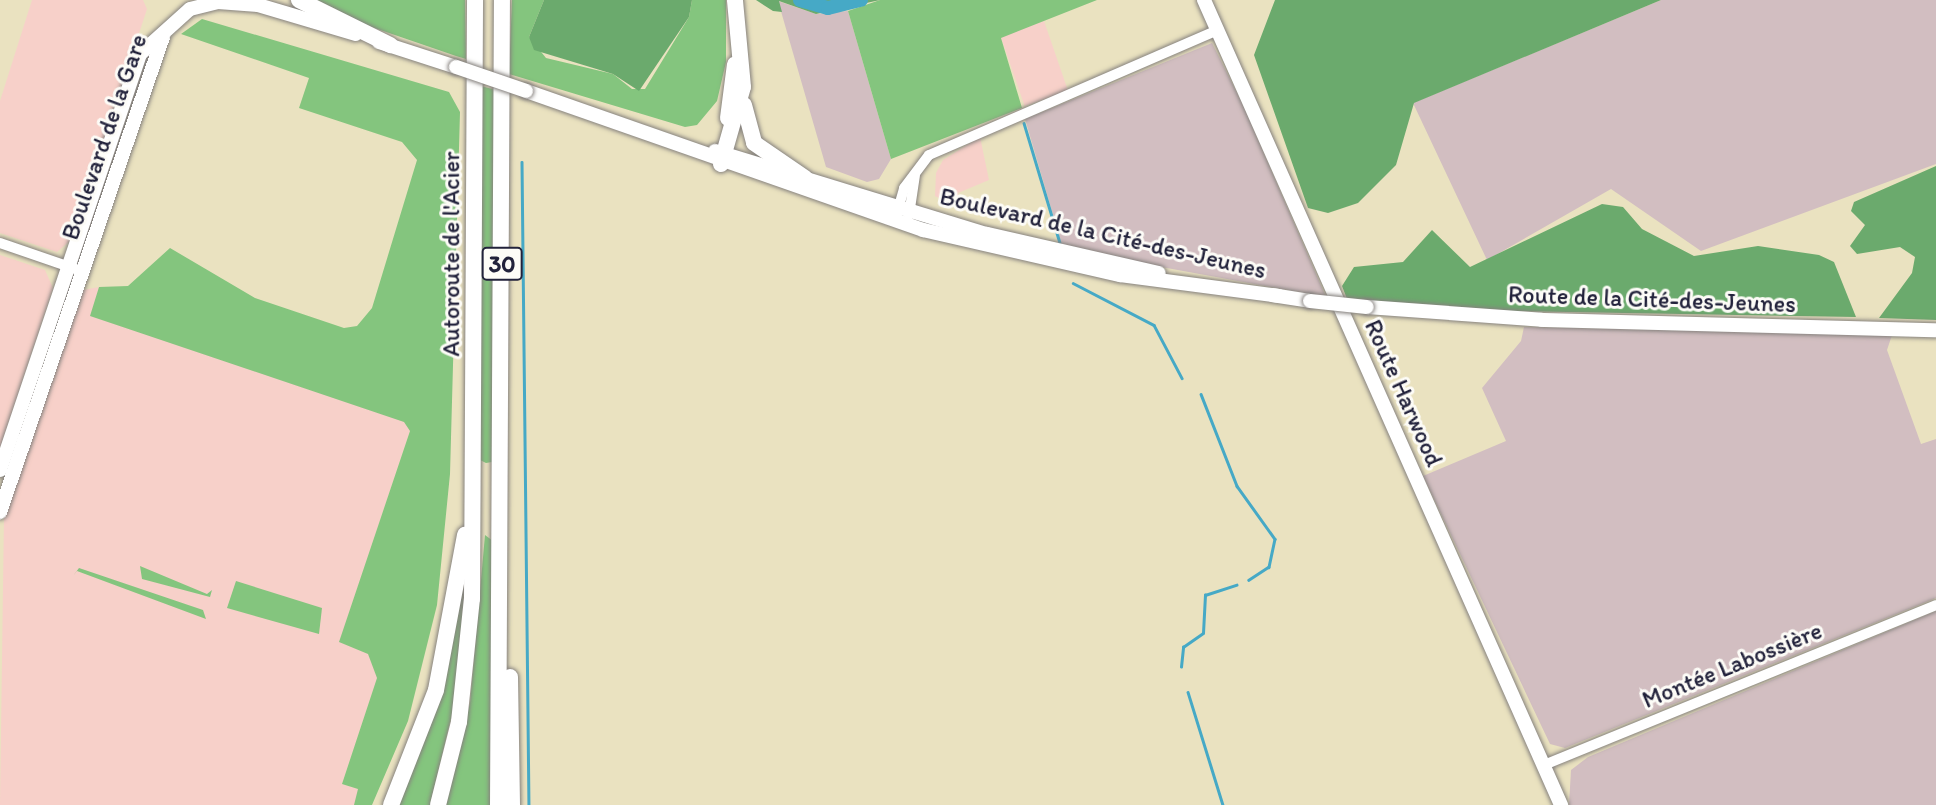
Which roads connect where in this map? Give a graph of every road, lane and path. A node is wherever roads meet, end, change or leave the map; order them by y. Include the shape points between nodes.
1 (299, 0) edge
2 (475, 0) edge
3 (502, 0) edge
4 (735, 0) edge
5 (1204, 0) edge
6 (166, 29) joint
7 (1218, 30) junction
8 (737, 33) junction
9 (390, 45) junction
10 (743, 86) junction
11 (719, 154) junction
12 (806, 178) junction
13 (902, 216) junction
14 (0, 243) edge
15 (76, 269) junction
16 (1367, 307) joint
17 (1936, 330) edge
18 (503, 416) junction
19 (0, 470) edge
20 (470, 509) junction
21 (0, 512) edge
22 (1936, 605) edge
23 (1544, 765) junction
24 (391, 805) edge
25 (438, 805) edge
26 (499, 805) edge
27 (512, 805) edge
28 (1561, 805) edge

1 - 9 highway
2 - 20 highway, Autoroute de l'Acier / 30
3 - 18 highway, Autoroute de l'Acier / 30
4 - 8 highway
5 - 7 main road, Route Harwood
6 - 9 main road, Boulevard de la Cité-des-Jeunes via 190,9 245,3
6 - 15 main road, Boulevard de la Gare via 140,54
7 - 13 street via 937,150 915,174
7 - 23 main road, Route Harwood
8 - 10 highway
8 - 11 highway
9 - 11 main road, Boulevard de la Cité-des-Jeunes, bridge
10 - 11 highway
10 - 12 highway via 754,143
11 - 12 main road, Boulevard de la Cité-des-Jeunes
11 - 13 main road, Boulevard de la Cité-des-Jeunes
12 - 13 main road, Boulevard de la Cité-des-Jeunes
13 - 16 main road, Boulevard de la Cité-des-Jeunes, bridge via 1279,296
14 - 15 street
15 - 19 main road, Boulevard de la Gare
15 - 21 main road, Boulevard de la Gare
16 - 17 main road, Route de la Cité-des-Jeunes via 1542,320
18 - 26 highway
18 - 27 highway
20 - 24 highway via 438,681
20 - 25 highway via 468,663
22 - 23 street, Montée Labossière
23 - 28 main road, Route Harwood

